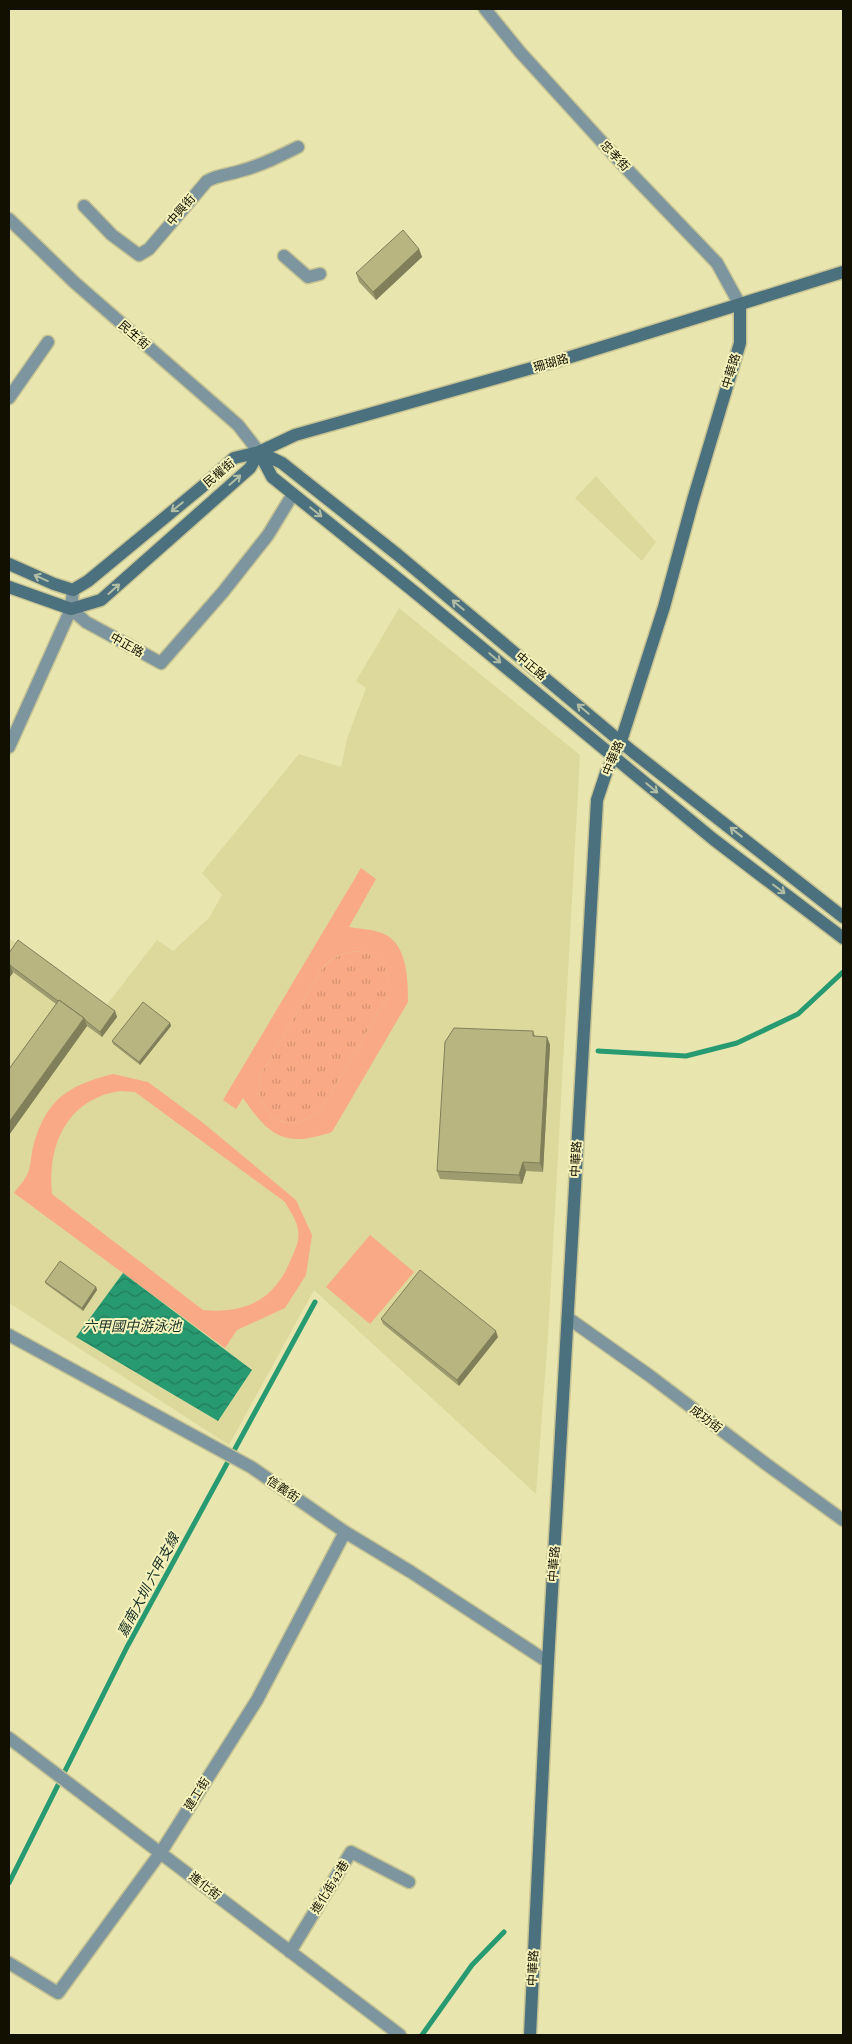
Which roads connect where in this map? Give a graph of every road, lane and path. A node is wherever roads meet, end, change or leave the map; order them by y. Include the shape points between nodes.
1 (485, 9) edge
2 (298, 147) dead end
3 (84, 206) dead end
4 (9, 219) edge
5 (284, 256) dead end
6 (843, 272) edge
7 (320, 274) dead end
8 (740, 305) junction
9 (48, 342) dead end
10 (9, 398) edge
11 (259, 452) junction
12 (293, 494) junction
13 (9, 564) edge
14 (9, 587) edge
15 (73, 590) junction
16 (71, 609) junction
17 (621, 741) junction
18 (9, 747) edge
19 (614, 757) junction
20 (843, 917) edge
21 (843, 938) edge
22 (568, 1318) junction
23 (9, 1335) edge
24 (843, 1520) edge
25 (345, 1532) junction
26 (548, 1662) junction
27 (9, 1738) edge
28 (161, 1852) junction
29 (409, 1882) dead end
30 (290, 1952) junction
31 (9, 1963) edge
32 (400, 2035) edge
33 (530, 2035) edge

1 - 8 street, 忠孝街 via 616,158 717,262
2 - 3 street, 中興街 via 276,158 207,181 148,249 139,255 112,235
4 - 11 street, 民生街 via 74,282 238,425
5 - 7 street via 308,276
6 - 8 street, 珊瑚路
8 - 11 street, 珊瑚路 via 564,359 295,434
8 - 17 street, 中華路 via 740,343 664,607
9 - 10 street
11 - 12 street, 中正路 via 272,477
11 -> 15 street, 民權街 via 234,458
16 -> 11 street, 民權街 via 101,600 250,468
17 -> 11 street, 中正路 via 398,555 282,463
12 - 16 street, 中正路 via 268,535 161,663 86,622
12 -> 19 street, 中正路
15 -> 13 street
14 - 16 street, 中正路
15 - 16 street
16 - 18 street
17 - 19 street, 中華路
20 -> 17 street, 中正路
19 -> 21 street, 中正路 via 713,839
19 - 22 street, 中華路 via 597,800
22 - 24 street, 成功街
22 - 26 street, 中華路
23 - 25 street, 信義街 via 251,1467
25 - 26 street, 信義街
25 - 28 street, 建工街 via 257,1700
26 - 33 street, 中華路
27 - 28 street, 進化街
28 - 30 street, 進化街
28 - 31 street, 建工街 via 58,1993
29 - 30 street, 進化街42巷 via 352,1852
30 - 32 street, 進化街

